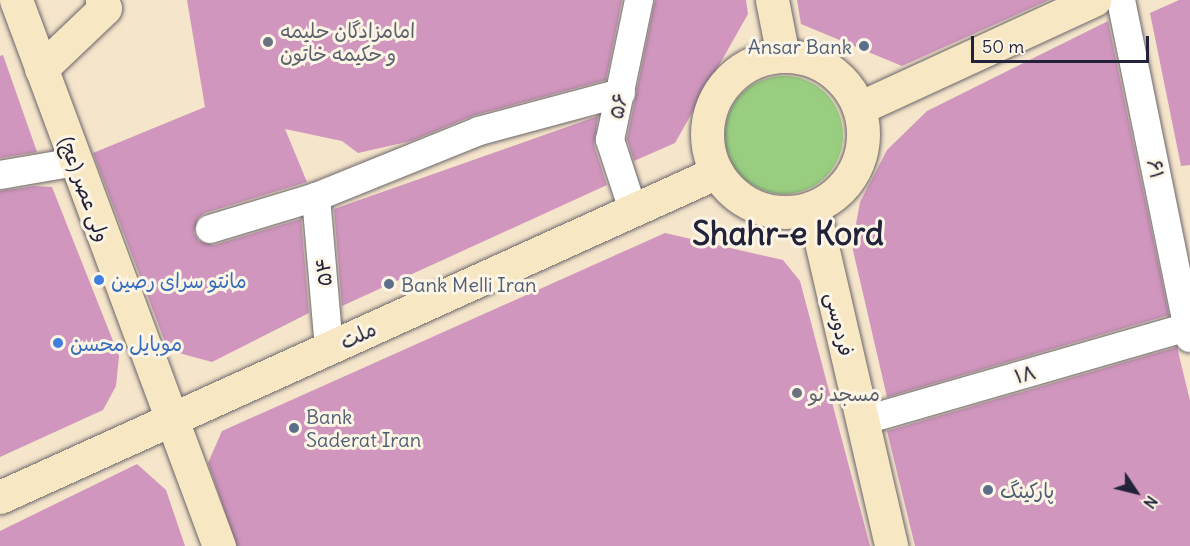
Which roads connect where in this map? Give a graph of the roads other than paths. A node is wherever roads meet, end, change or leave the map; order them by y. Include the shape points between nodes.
1 (16, 0) edge
2 (102, 0) edge
3 (639, 0) edge
4 (772, 0) edge
5 (1094, 0) edge
6 (1121, 0) edge
7 (783, 56) junction
8 (41, 69) junction
9 (621, 93) junction
10 (859, 108) junction
11 (75, 162) junction
12 (717, 172) junction
13 (0, 175) edge
14 (316, 197) junction
15 (813, 207) junction
16 (633, 210) junction
17 (210, 229) dead end
18 (1189, 332) edge
19 (329, 348) junction
20 (171, 420) junction
21 (862, 421) junction
22 (0, 497) edge
23 (219, 546) edge
24 (891, 546) edge

1 - 8 main road, ولی عصر (عج)
2 - 8 main road via 105,8
3 - 9 street, ۵۶
4 - 7 main road
5 - 10 main road
6 - 18 street, ۶۱
7 - 10 main road via 821,64 837,75
7 - 12 main road via 757,61 742,70 717,96 708,120 708,138
8 - 11 main road, ولی عصر (عج)
9 - 14 street via 479,130
9 - 16 street, ۵۶ via 610,140
10 - 15 main road via 861,155 834,195
11 - 13 street
11 - 20 main road, ولی عصر (عج)
12 - 15 main road via 730,190 769,211
12 - 16 main road, ملت
14 - 17 street
14 - 19 street, ۵۴
15 - 21 main road, فردوسی
16 - 19 main road, ملت
18 - 21 street, ۱۸
19 - 20 main road, ملت
20 - 22 main road, ملت
20 - 23 main road, ولی عصر (عج)
21 - 24 main road, فردوسی

